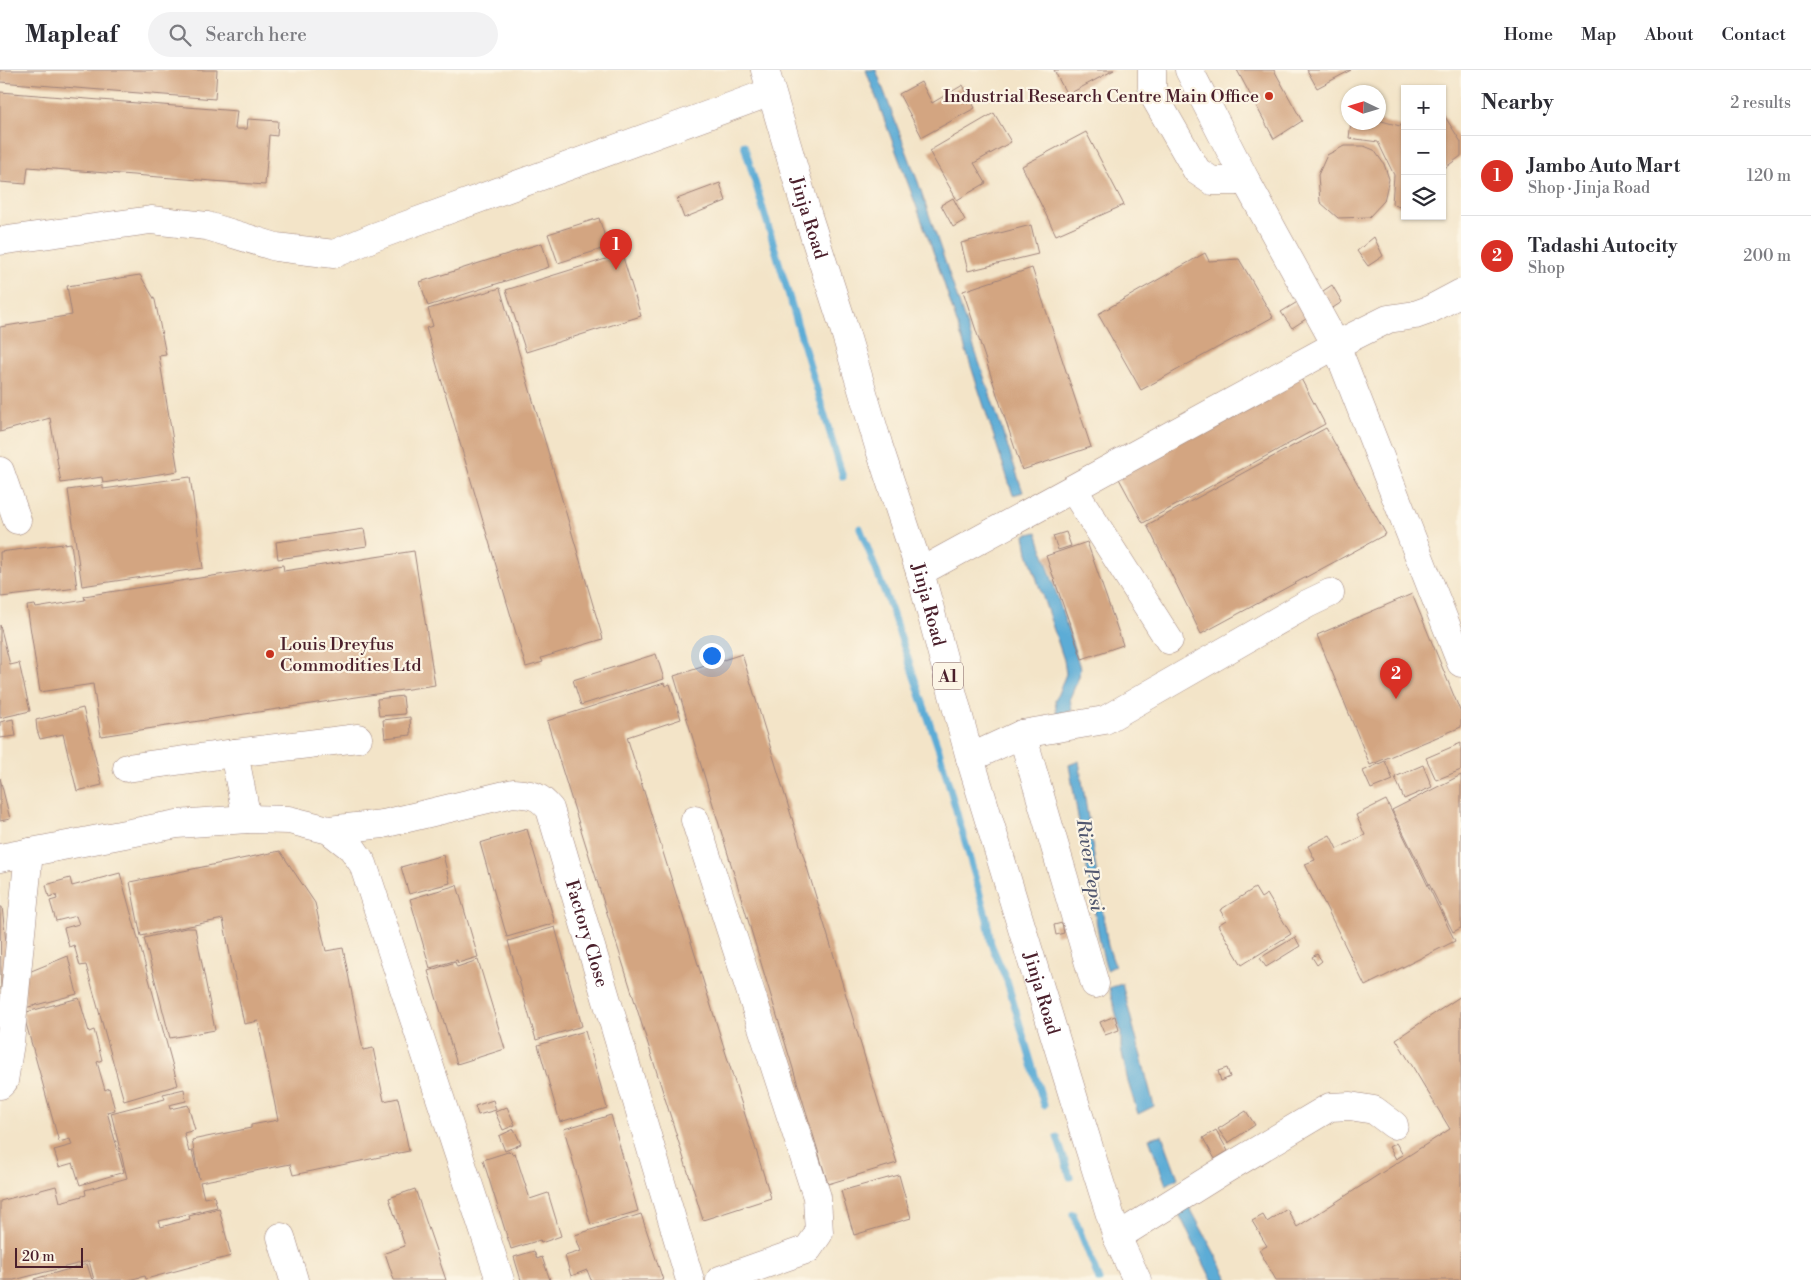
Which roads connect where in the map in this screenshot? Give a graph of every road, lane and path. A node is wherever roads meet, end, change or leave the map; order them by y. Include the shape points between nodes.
1 (1152, 70) edge
2 (1189, 70) edge
3 (768, 81) edge
4 (1246, 181) junction
5 (0, 241) edge
6 (1461, 293) edge
7 (1336, 345) junction
8 (0, 471) edge
9 (1073, 489) junction
10 (17, 520) dead end
11 (920, 572) junction
12 (1330, 593) dead end
13 (1169, 640) dead end
14 (1461, 663) edge
15 (1022, 734) junction
16 (358, 738) dead end
17 (234, 753) junction
18 (970, 758) junction
19 (127, 768) dead end
20 (247, 819) junction
21 (695, 820) dead end
22 (329, 830) junction
23 (29, 852) junction
24 (0, 858) edge
25 (1095, 984) dead end
26 (5, 1044) edge
27 (0, 1085) edge
28 (1394, 1126) dead end
29 (281, 1237) dead end
30 (1117, 1237) junction
31 (294, 1280) edge
32 (500, 1280) edge
33 (690, 1280) edge
34 (720, 1280) edge
35 (1137, 1280) edge

1 - 4 main road via 1154,96 1197,171 1212,181
2 - 4 main road
3 - 5 main road via 334,254 276,247 207,226 150,220
3 - 11 main road, Jinja Road / A1
4 - 7 main road
6 - 7 main road via 1415,315 1388,319
7 - 9 main road
7 - 14 main road
8 - 10 main road
9 - 11 main road
9 - 13 main road
11 - 18 main road, Jinja Road / A1
12 - 15 main road via 1105,720
15 - 18 main road
15 - 25 main road
16 - 17 main road
17 - 19 main road
17 - 20 main road
18 - 30 main road, Jinja Road / A1
20 - 22 main road via 289,820
20 - 23 main road via 178,824
21 - 34 main road via 818,1206 819,1233 808,1249
22 - 32 main road via 352,848 363,864
22 - 33 main road, Factory Close via 384,824 513,793 541,798 550,809
23 - 24 main road
23 - 26 main road
26 - 27 main road via 4,1081
28 - 30 main road via 1374,1110 1330,1107
29 - 31 main road
30 - 35 main road, Jinja Road / A1

